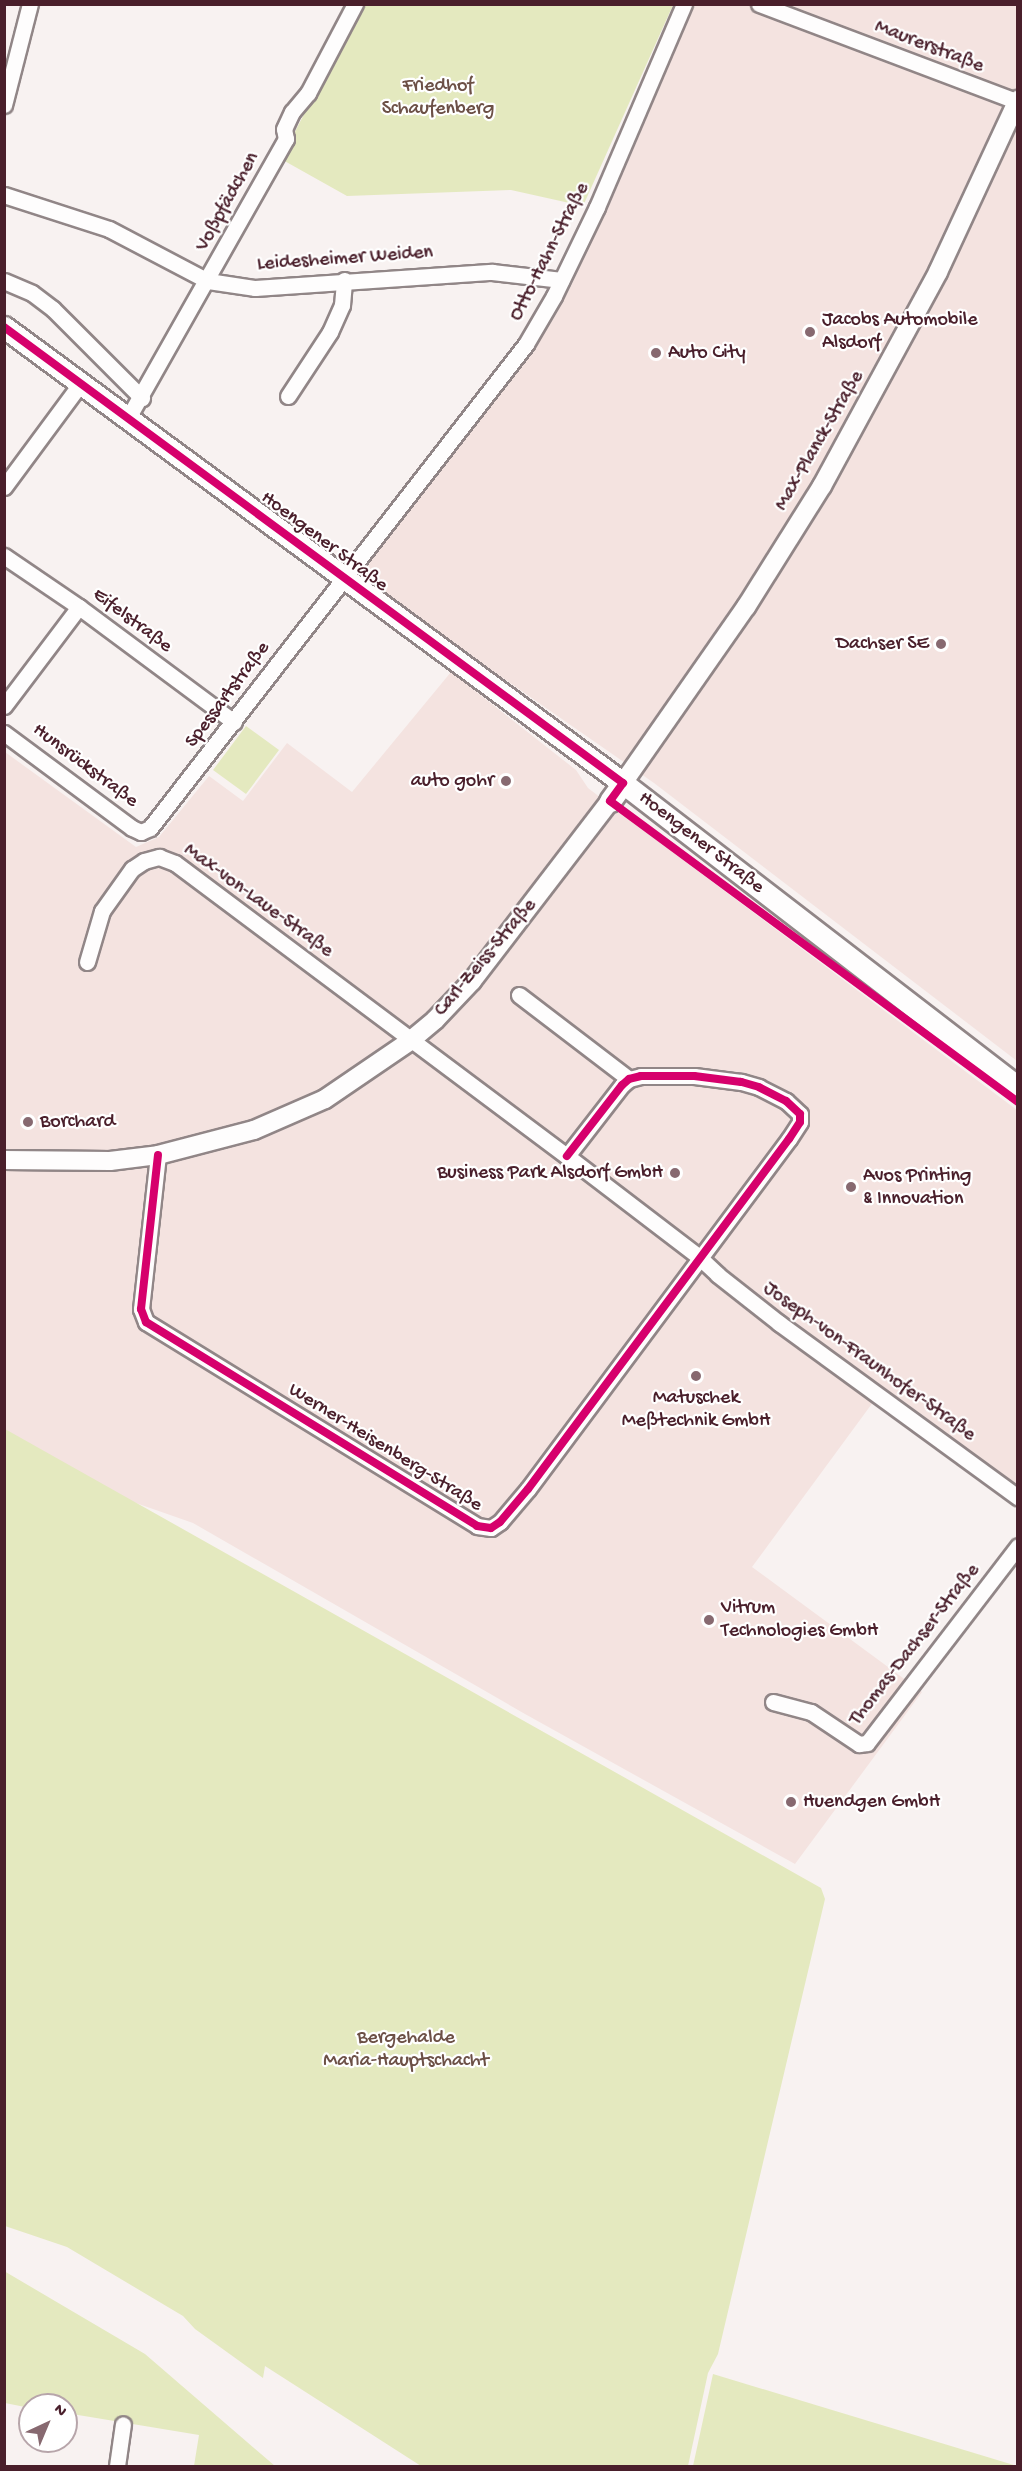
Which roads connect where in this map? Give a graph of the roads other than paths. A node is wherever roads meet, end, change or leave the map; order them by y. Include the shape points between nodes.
1 (30, 4) edge
2 (355, 4) edge
3 (684, 4) edge
4 (759, 4) edge
5 (1017, 101) edge
6 (4, 105) edge
7 (4, 195) edge
8 (344, 280) junction
9 (562, 280) junction
10 (4, 281) edge
11 (208, 281) junction
12 (4, 327) edge
13 (81, 383) junction
14 (288, 396) dead end
15 (142, 398) junction
16 (128, 418) junction
17 (4, 487) edge
18 (4, 556) edge
19 (343, 577) junction
20 (79, 607) junction
21 (4, 706) edge
22 (234, 722) junction
23 (4, 733) edge
24 (623, 783) junction
25 (610, 801) joint
26 (141, 832) joint
27 (87, 962) dead end
28 (519, 995) dead end
29 (410, 1041) junction
30 (629, 1079) junction
31 (1017, 1087) edge
32 (158, 1155) junction
33 (567, 1156) junction
34 (4, 1160) edge
35 (699, 1257) junction
36 (1017, 1497) edge
37 (1017, 1546) edge
38 (773, 1702) dead end
39 (123, 2424) dead end
40 (117, 2466) edge

1 - 6 street
2 - 11 street, Voßpfädchen via 308,93 292,112 284,129 286,139
3 - 9 street, Otto-Hahn-Straße
4 - 5 street, Maurerstraße
5 - 24 street, Max-Planck-Straße via 938,272 826,478 746,608
7 - 11 street, Leidesheimer Weiden via 109,230
8 - 9 street, Leidesheimer Weiden via 492,272
8 - 11 street, Leidesheimer Weiden via 255,288
8 - 14 street via 342,305 330,332
9 - 19 street, Otto-Hahn-Straße via 526,344
10 - 15 street via 32,293 53,309
11 - 15 street, Voßpfädchen
12 - 13 main road, Hoengener Straße
13 - 16 main road, Hoengener Straße
13 - 17 street
15 - 16 street, Voßpfädchen
16 - 19 main road, Hoengener Straße
18 - 20 street, Eifelstraße
19 - 22 street, Spessartstraße
19 - 24 main road, Hoengener Straße
20 - 21 street
20 - 22 street, Eifelstraße
22 - 26 street, Spessartstraße via 150,828
23 - 26 street, Hunsrückstraße
24 - 25 main road, Carl-Zeiss-Straße
24 - 31 main road, Hoengener Straße
25 - 29 street, Carl-Zeiss-Straße via 472,981
27 - 29 street, Max-von-Laue-Straße via 102,911 132,869 159,857 192,875
28 - 30 street
29 - 32 street, Carl-Zeiss-Straße via 325,1098 290,1116 215,1142
29 - 33 street, Joseph-von-Fraunhofer-Straße
30 - 33 street
30 - 35 street via 693,1076 741,1082 786,1101 800,1114 800,1122 789,1139
32 - 34 street, Carl-Zeiss-Straße via 110,1161
32 - 35 street, Werner-Heisenberg-Straße via 141,1309 146,1322 477,1526 491,1528 508,1513
33 - 35 street, Joseph-von-Fraunhofer-Straße
35 - 36 street, Joseph-von-Fraunhofer-Straße via 779,1323
37 - 38 street, Thomas-Dachser-Straße via 867,1743 859,1744 811,1712
39 - 40 street

